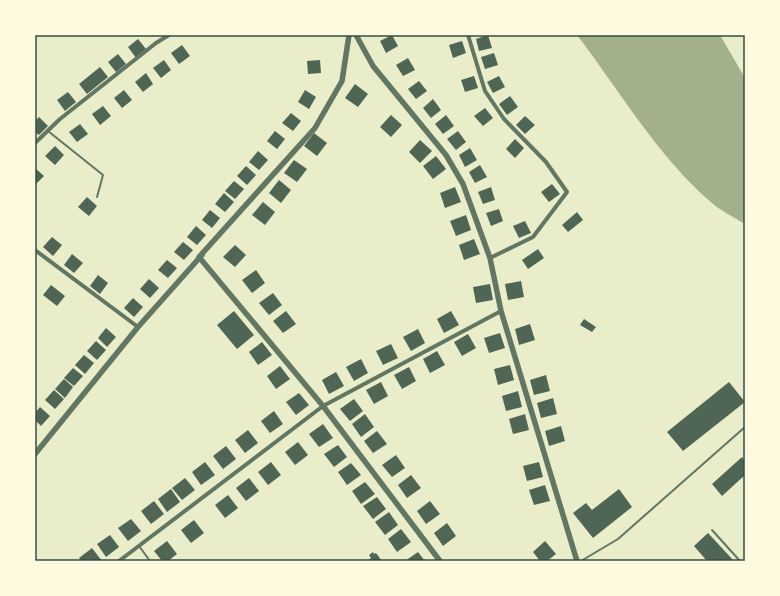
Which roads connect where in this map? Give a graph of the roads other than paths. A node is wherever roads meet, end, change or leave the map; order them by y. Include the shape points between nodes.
1 (169, 35) edge
2 (349, 35) edge
3 (356, 35) edge
4 (468, 35) edge
5 (48, 130) junction
6 (35, 143) edge
7 (97, 198) dead end
8 (35, 250) edge
9 (200, 257) junction
10 (490, 258) junction
11 (501, 311) junction
12 (138, 327) junction
13 (323, 406) junction
14 (745, 427) edge
15 (35, 454) edge
16 (712, 530) dead end
17 (139, 546) junction
18 (119, 561) edge
19 (150, 561) edge
20 (440, 561) edge
21 (577, 561) edge
22 (581, 561) edge
23 (740, 561) edge

1 - 5 street
2 - 9 street via 342,80 315,128
3 - 10 street via 373,66 446,155 463,184
4 - 10 street via 485,90 504,119 546,162 568,192 533,237
5 - 6 street
5 - 7 lane via 102,175
8 - 12 street
9 - 12 street
9 - 13 street
10 - 11 street
11 - 13 street
11 - 21 street
12 - 15 street
13 - 17 street
13 - 20 street
14 - 22 lane via 618,539
16 - 23 lane
17 - 18 street
17 - 19 lane

